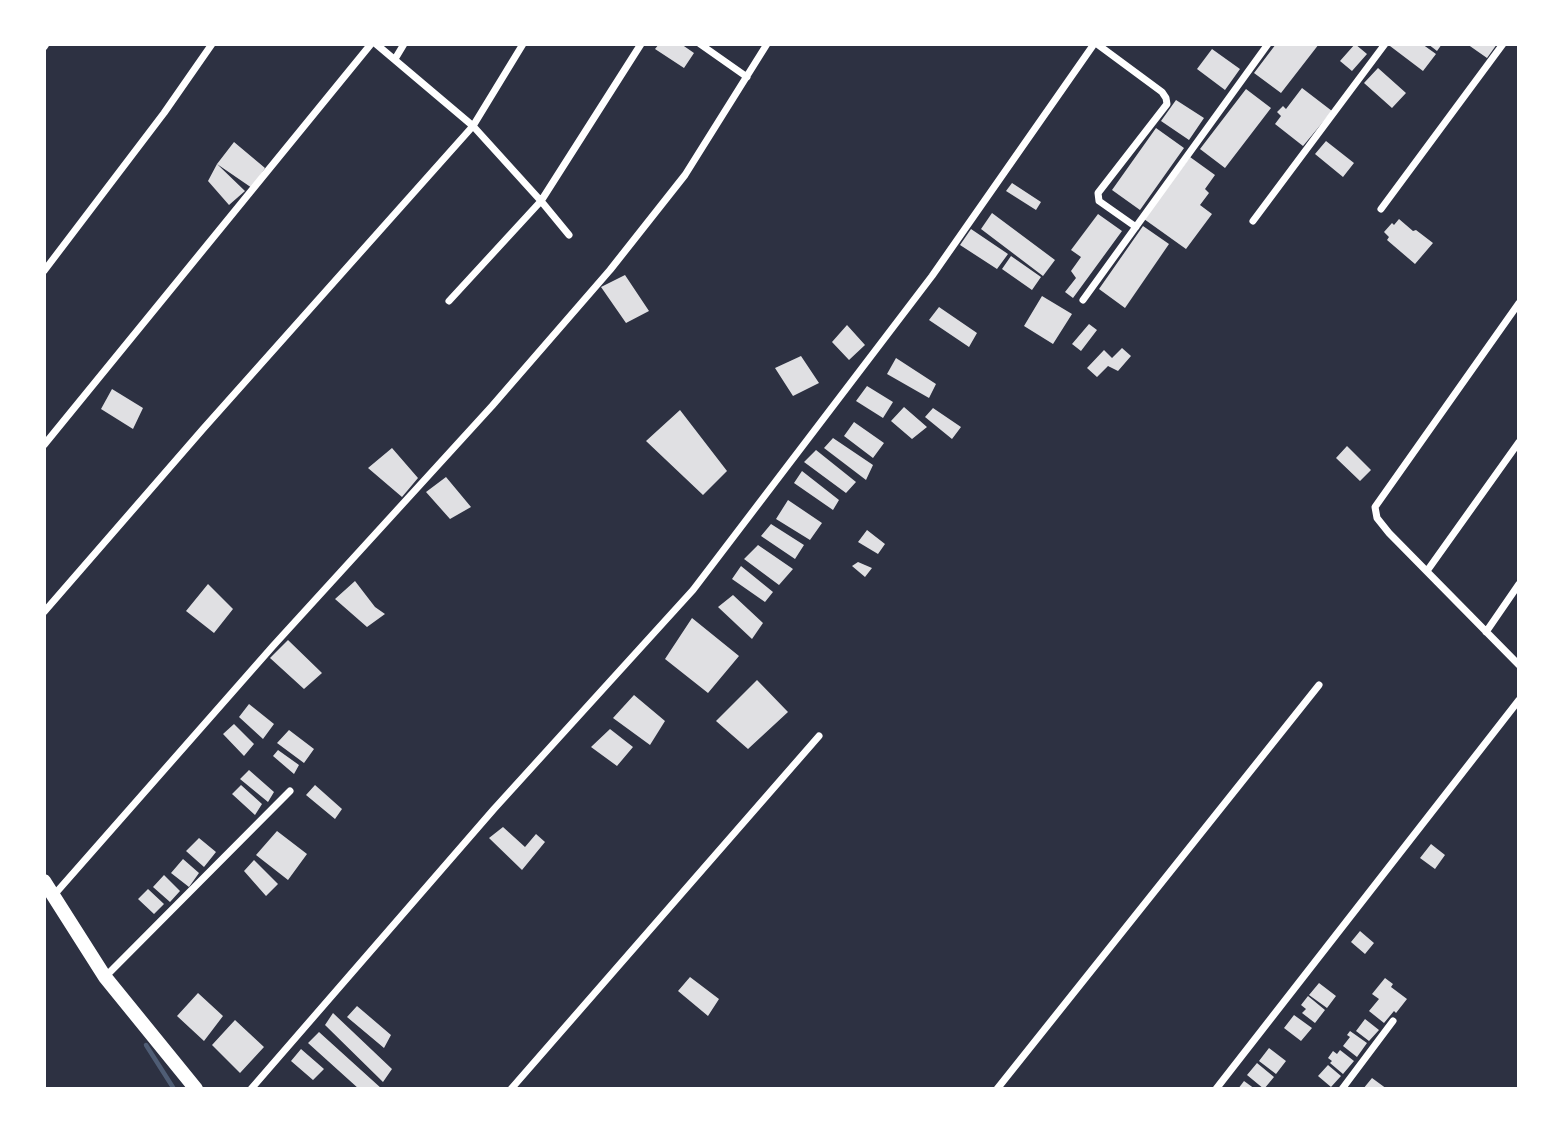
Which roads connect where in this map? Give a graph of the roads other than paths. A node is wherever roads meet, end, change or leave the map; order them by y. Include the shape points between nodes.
1 (212, 44) edge
2 (373, 44) edge
3 (404, 44) edge
4 (523, 44) edge
5 (641, 44) edge
6 (700, 44) edge
7 (767, 44) edge
8 (1095, 44) edge
9 (1268, 44) edge
10 (1385, 44) edge
11 (1503, 44) edge
12 (395, 59) junction
13 (747, 77) junction
14 (473, 126) junction
15 (541, 201) junction
16 (1381, 209) dead end
17 (1253, 221) dead end
18 (1136, 227) junction
19 (569, 235) dead end
20 (44, 271) edge
21 (1083, 300) dead end
22 (449, 301) dead end
23 (1519, 303) edge
24 (1519, 442) edge
25 (44, 445) edge
26 (1427, 571) junction
27 (1519, 584) edge
28 (44, 612) edge
29 (1486, 632) junction
30 (1519, 665) edge
31 (1318, 685) dead end
32 (1519, 700) edge
33 (819, 736) dead end
34 (290, 791) dead end
35 (44, 881) edge
36 (54, 895) junction
37 (105, 977) junction
38 (1393, 1021) dead end
39 (197, 1089) edge
40 (251, 1089) edge
41 (511, 1089) edge
42 (997, 1089) edge
43 (1216, 1089) edge
44 (1342, 1089) edge

1 - 20 street
2 - 12 street
2 - 25 street
3 - 12 street
4 - 14 street
5 - 15 street
6 - 13 street
7 - 13 street
8 - 18 street via 1166,98 1167,104 1098,193 1099,201
8 - 40 street via 932,276 693,590
9 - 18 street
10 - 17 street
11 - 16 street
12 - 14 street
13 - 36 street via 685,175 610,271
14 - 15 street
14 - 28 street
15 - 19 street
15 - 22 street
18 - 21 street
23 - 26 street via 1376,508 1377,518 1389,533
24 - 26 street
26 - 29 street
27 - 29 street
29 - 30 street
31 - 42 street
32 - 43 street
33 - 41 street
34 - 37 street
35 - 36 main road
36 - 37 main road
37 - 39 main road
38 - 44 street

